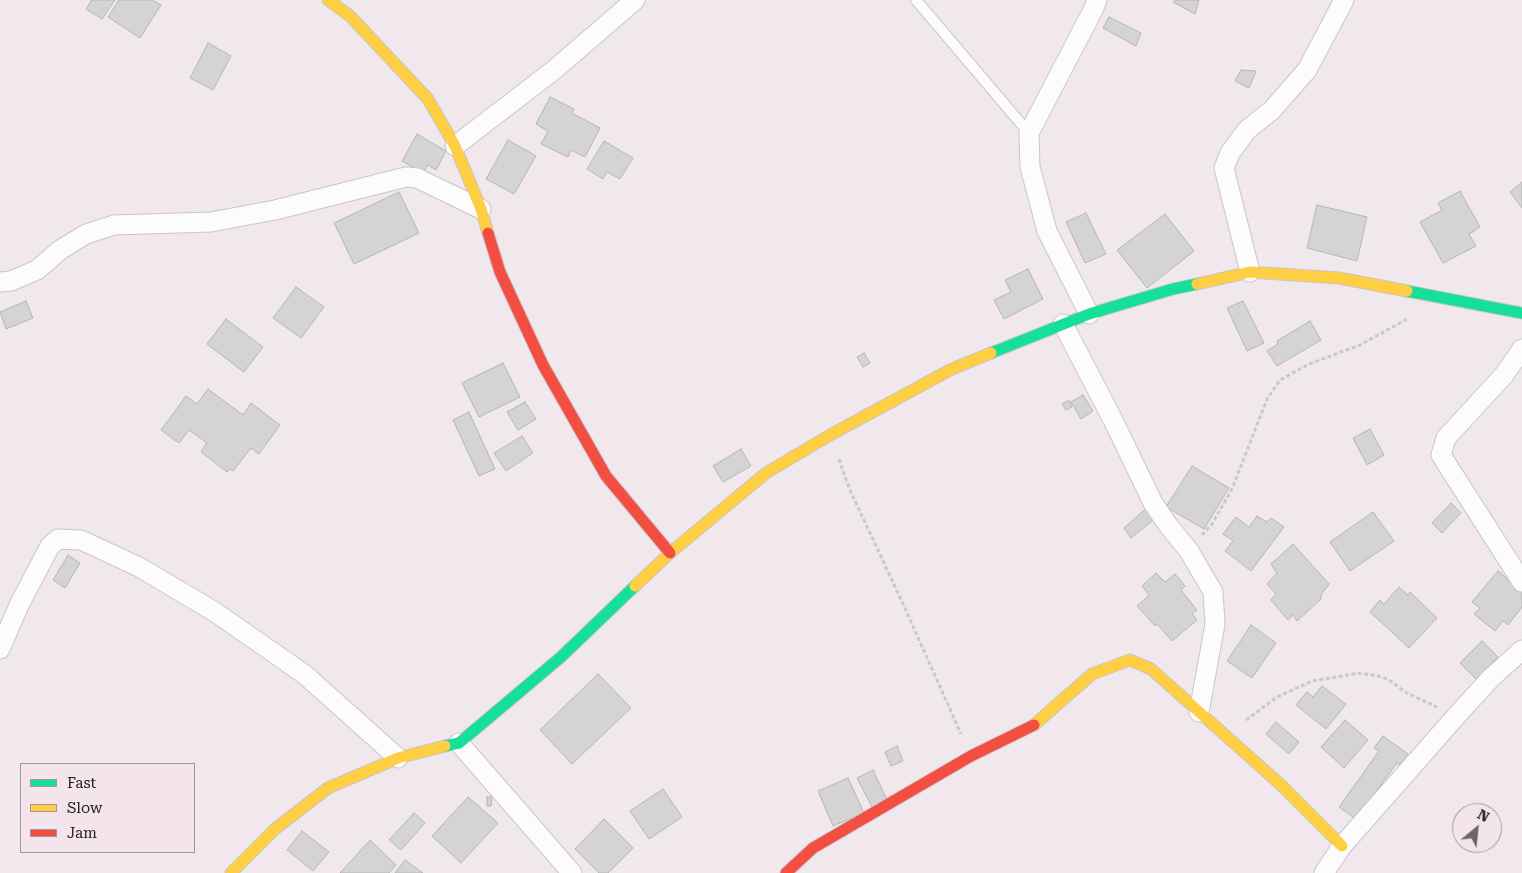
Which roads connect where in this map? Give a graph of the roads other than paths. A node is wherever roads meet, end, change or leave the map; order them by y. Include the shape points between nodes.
1 (328, 0) edge
2 (635, 0) edge
3 (916, 0) edge
4 (1097, 0) edge
5 (1344, 0) edge
6 (1030, 133) junction
7 (455, 146) junction
8 (481, 209) junction
9 (1250, 272) junction
10 (0, 282) edge
11 (1522, 313) edge
12 (1089, 314) junction
13 (1063, 324) junction
14 (1522, 349) edge
15 (670, 553) junction
16 (1522, 582) edge
17 (0, 649) edge
18 (1522, 650) edge
19 (1199, 712) junction
20 (459, 743) junction
21 (398, 758) junction
22 (1342, 846) junction
23 (231, 873) edge
24 (572, 873) edge
25 (786, 873) edge
26 (1324, 873) edge

1 - 7 street via 350,16 428,99
2 - 7 street via 554,70
3 - 6 lane
4 - 6 street
5 - 9 street via 1307,70 1272,110 1247,130 1230,153 1224,168
6 - 12 street via 1030,168 1047,231
7 - 8 street
8 - 10 street via 418,178 406,177 275,210 211,222 114,225 86,234 36,270 11,281
8 - 15 street via 500,272 543,365 606,476
9 - 11 street via 1339,278
9 - 12 street via 1173,289
12 - 13 street
13 - 15 street via 952,369 830,435 766,473
13 - 19 street via 1153,503 1189,551 1213,592 1215,624
14 - 16 street via 1504,375 1446,438 1440,455
15 - 20 street via 561,656
17 - 21 street via 50,546 58,540 81,540 139,567 215,612 304,674
18 - 22 street via 1491,678
19 - 22 street via 1281,785
19 - 25 street via 1151,670 1130,660 1092,674 1034,725 971,756 813,848
20 - 21 street
20 - 24 street
21 - 23 street via 328,788 276,829
22 - 26 street

